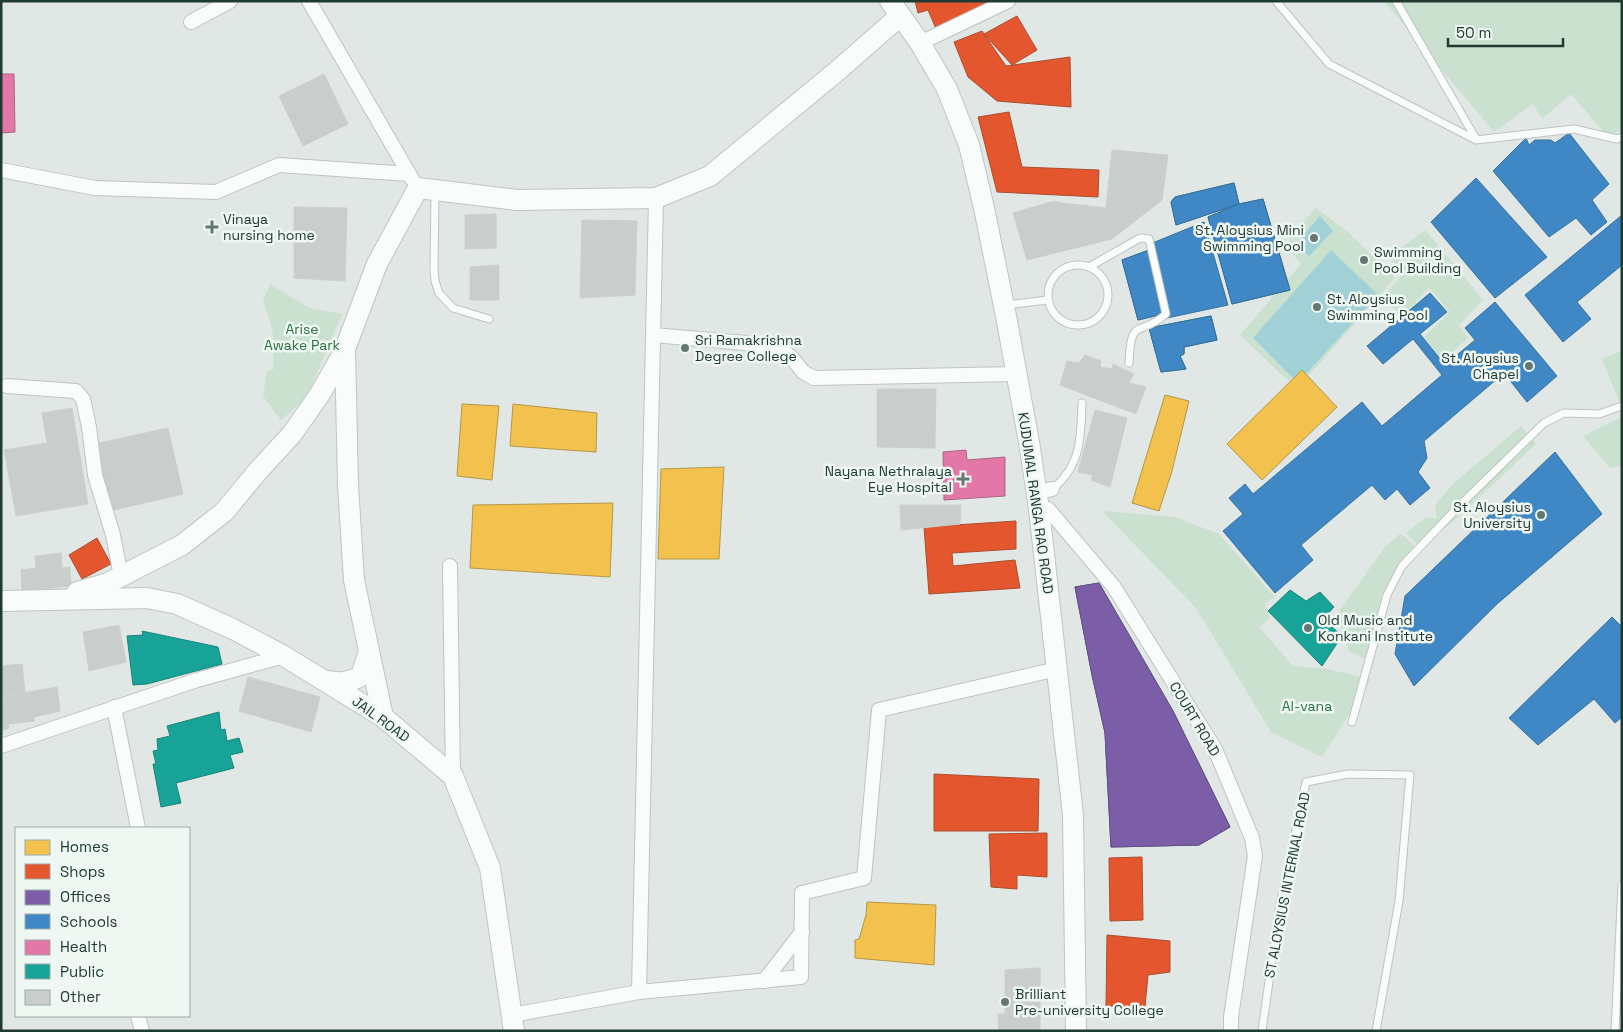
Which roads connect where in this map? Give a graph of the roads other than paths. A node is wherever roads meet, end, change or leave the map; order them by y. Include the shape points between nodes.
1 (230, 1) edge
2 (309, 1) edge
3 (1008, 1) edge
4 (1276, 1) edge
5 (1396, 1) edge
6 (895, 8) edge
7 (191, 22) dead end
8 (920, 43) junction
9 (1622, 137) edge
10 (1476, 140) junction
11 (1, 170) edge
12 (421, 184) junction
13 (656, 198) junction
14 (1089, 267) junction
15 (1048, 300) junction
16 (1003, 305) junction
17 (489, 319) dead end
18 (653, 335) junction
19 (345, 349) junction
20 (1129, 363) dead end
21 (1016, 374) junction
22 (7, 386) dead end
23 (1082, 403) dead end
24 (1622, 406) edge
25 (1042, 497) junction
26 (450, 566) dead end
27 (121, 576) junction
28 (56, 599) junction
29 (1, 601) edge
30 (369, 649) junction
31 (284, 656) junction
32 (1057, 669) junction
33 (326, 682) junction
34 (114, 707) junction
35 (383, 717) junction
36 (1352, 722) dead end
37 (1, 746) edge
38 (453, 776) junction
39 (138, 827) edge
40 (1622, 885) edge
41 (802, 932) junction
42 (764, 980) junction
43 (639, 992) junction
44 (138, 1017) edge
45 (513, 1023) edge
46 (142, 1031) edge
47 (1076, 1031) edge
48 (1231, 1031) edge
49 (1262, 1031) edge
50 (1376, 1031) edge
51 (1615, 1031) edge

1 - 7 street
2 - 12 street
3 - 8 street
4 - 10 lane via 1329,64
5 - 10 lane
6 - 8 street, KUDUMAL RANGA RAO ROAD
6 - 13 street via 836,72 710,176
8 - 16 street, KUDUMAL RANGA RAO ROAD via 947,89 969,145
9 - 10 lane via 1616,139 1574,129
11 - 12 street via 95,188 216,192 279,165
12 - 13 street via 517,200
12 - 17 lane via 439,293 453,308
12 - 19 street via 378,264
13 - 18 street
14 - 15 lane via 1068,266 1059,272 1052,279
14 - 15 lane via 1098,272 1108,290 1108,300 1099,317 1083,325 1073,325 1057,316
14 - 20 lane via 1140,238 1149,240 1166,314 1136,329 1130,341
15 - 16 lane
16 - 21 street, KUDUMAL RANGA RAO ROAD
18 - 21 street via 782,349 803,372 814,378
18 - 43 street
19 - 27 street via 320,394 292,434 224,512 182,545
19 - 30 street via 354,580
21 - 25 street, KUDUMAL RANGA RAO ROAD
22 - 27 street via 76,391 83,399 95,475
23 - 25 lane via 1080,441 1074,462 1062,481
24 - 36 lane via 1599,414 1564,413 1544,423 1402,566 1387,595
25 - 32 street, KUDUMAL RANGA RAO ROAD
25 - 48 street, COURT ROAD via 1048,509 1114,586 1215,749 1252,838 1256,856
26 - 38 street
27 - 28 street
28 - 29 street
28 - 31 street, JAIL ROAD via 147,598 177,604
30 - 33 street via 361,676 341,683
30 - 35 street
31 - 33 street, JAIL ROAD
31 - 34 street
32 - 41 street via 878,710 864,878 802,893
32 - 47 street, KUDUMAL RANGA RAO ROAD via 1073,815
33 - 35 street, JAIL ROAD
34 - 37 street
34 - 39 street
35 - 38 street, JAIL ROAD
38 - 45 street, JAIL ROAD via 490,868
40 - 51 lane
41 - 42 street
41 - 42 street via 801,977
42 - 43 street
43 - 45 street
44 - 46 street
49 - 50 lane, ST ALOYSIUS INTERNAL ROAD via 1279,910 1306,782 1348,774 1410,775 1400,901

